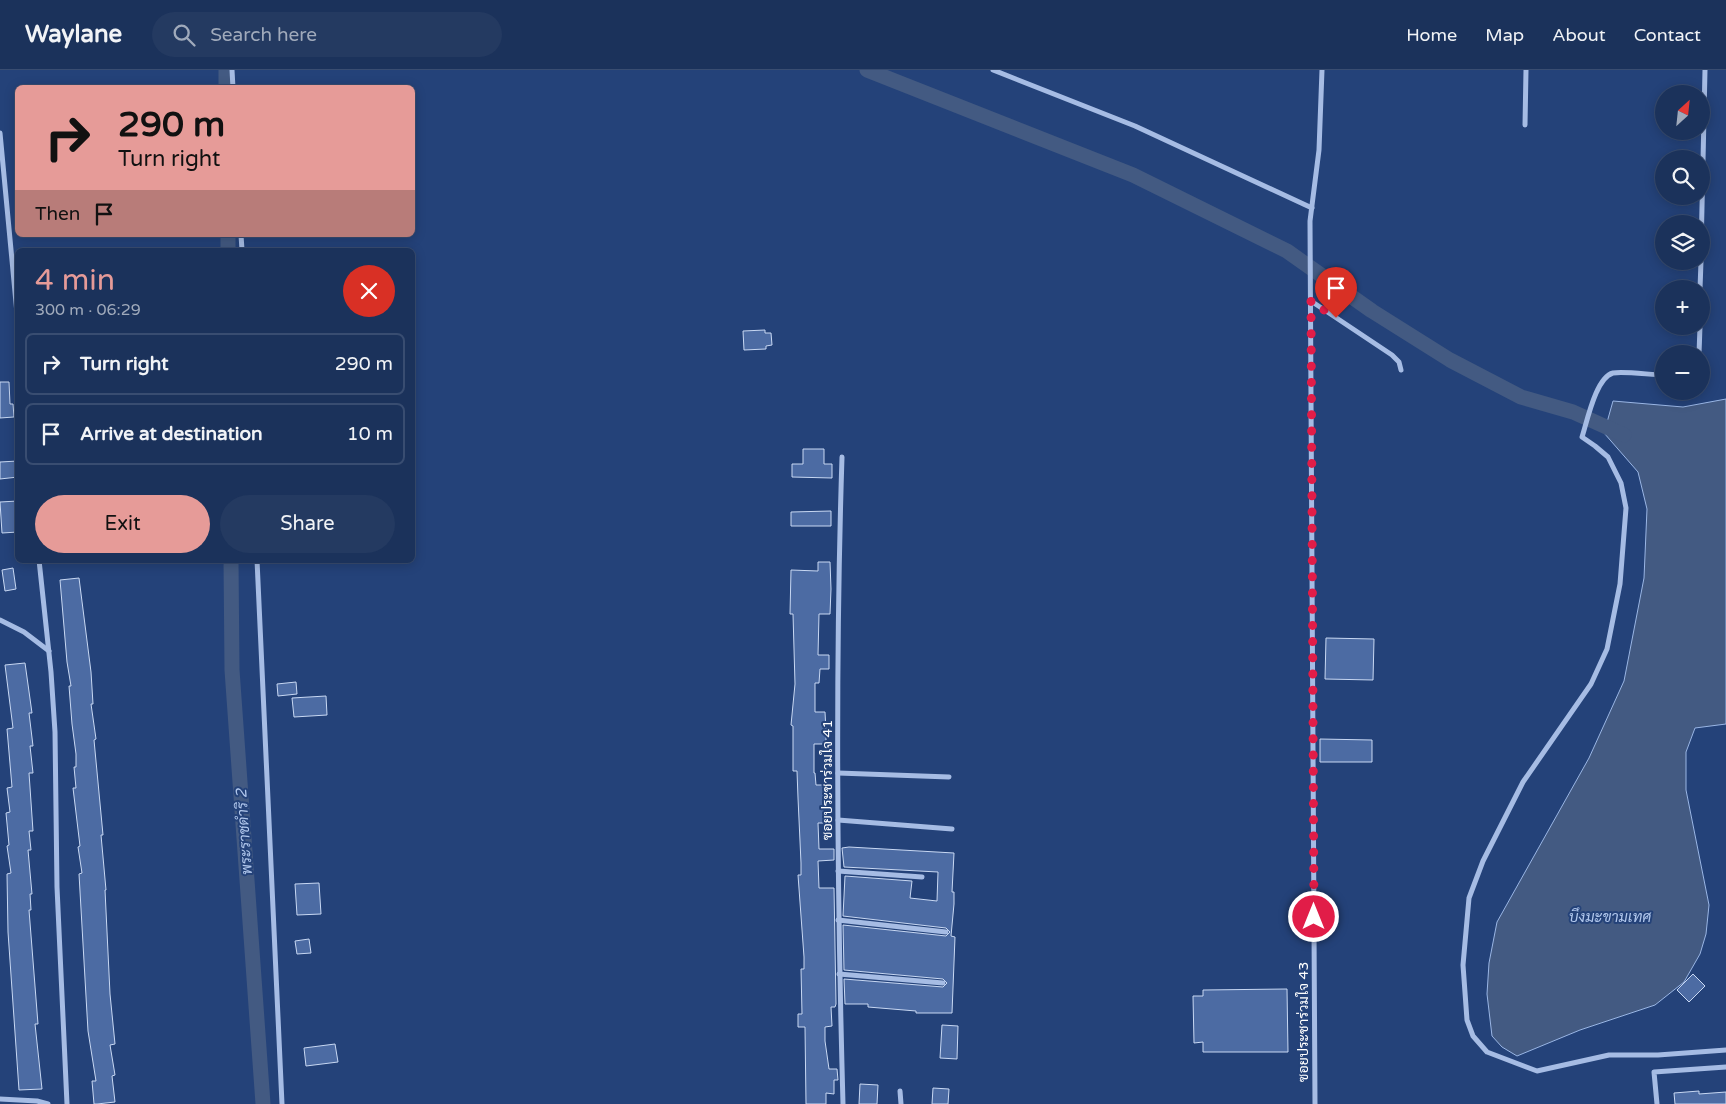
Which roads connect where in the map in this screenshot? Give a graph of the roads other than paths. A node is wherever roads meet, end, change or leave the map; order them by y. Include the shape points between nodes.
1 (232, 70) edge
2 (993, 70) edge
3 (1322, 70) edge
4 (1526, 70) edge
5 (1705, 70) edge
6 (233, 85) edge
7 (1525, 125) dead end
8 (0, 133) edge
9 (1312, 208) junction
10 (1702, 215) edge
11 (15, 292) edge
12 (1311, 301) junction
13 (1401, 370) dead end
14 (1655, 375) edge
15 (842, 457) dead end
16 (39, 563) edge
17 (257, 563) edge
18 (0, 620) edge
19 (49, 652) junction
20 (838, 773) junction
21 (949, 777) dead end
22 (838, 820) junction
23 (952, 829) dead end
24 (838, 871) junction
25 (922, 877) dead end
26 (838, 920) junction
27 (946, 932) dead end
28 (839, 974) junction
29 (943, 983) dead end
30 (1726, 1050) edge
31 (1726, 1068) edge
32 (900, 1091) dead end
33 (0, 1100) edge
34 (48, 1104) edge
35 (67, 1104) edge
36 (282, 1104) edge
37 (843, 1104) edge
38 (901, 1104) edge
39 (1315, 1104) edge
40 (1657, 1104) edge

1 - 6 street
2 - 9 street via 1135,126
3 - 9 street, ซอยประชาร่วมใจ 43 via 1319,150
4 - 7 street
5 - 10 street
8 - 11 street
9 - 12 street, ซอยประชาร่วมใจ 43
12 - 13 street via 1392,355
12 - 39 street, ซอยประชาร่วมใจ 43
14 - 30 street via 1613,373 1604,379 1582,437 1608,457 1621,483 1626,508 1620,584 1607,648 1591,684 1523,782 1483,861 1469,898 1463,965 1467,1020 1473,1036 1487,1052 1537,1071 1609,1055
15 - 20 street, ซอยประชาร่วมใจ 41
16 - 19 street
17 - 36 street
18 - 19 street via 24,632
19 - 35 street via 55,732 57,887
20 - 21 street
20 - 22 street, ซอยประชาร่วมใจ 41
22 - 23 street
22 - 24 street, ซอยประชาร่วมใจ 41
24 - 25 street
24 - 26 street, ซอยประชาร่วมใจ 41
26 - 27 street
26 - 28 street, ซอยประชาร่วมใจ 41
28 - 29 street
28 - 37 street, ซอยประชาร่วมใจ 41
31 - 40 street via 1654,1072
32 - 38 street
33 - 34 street

